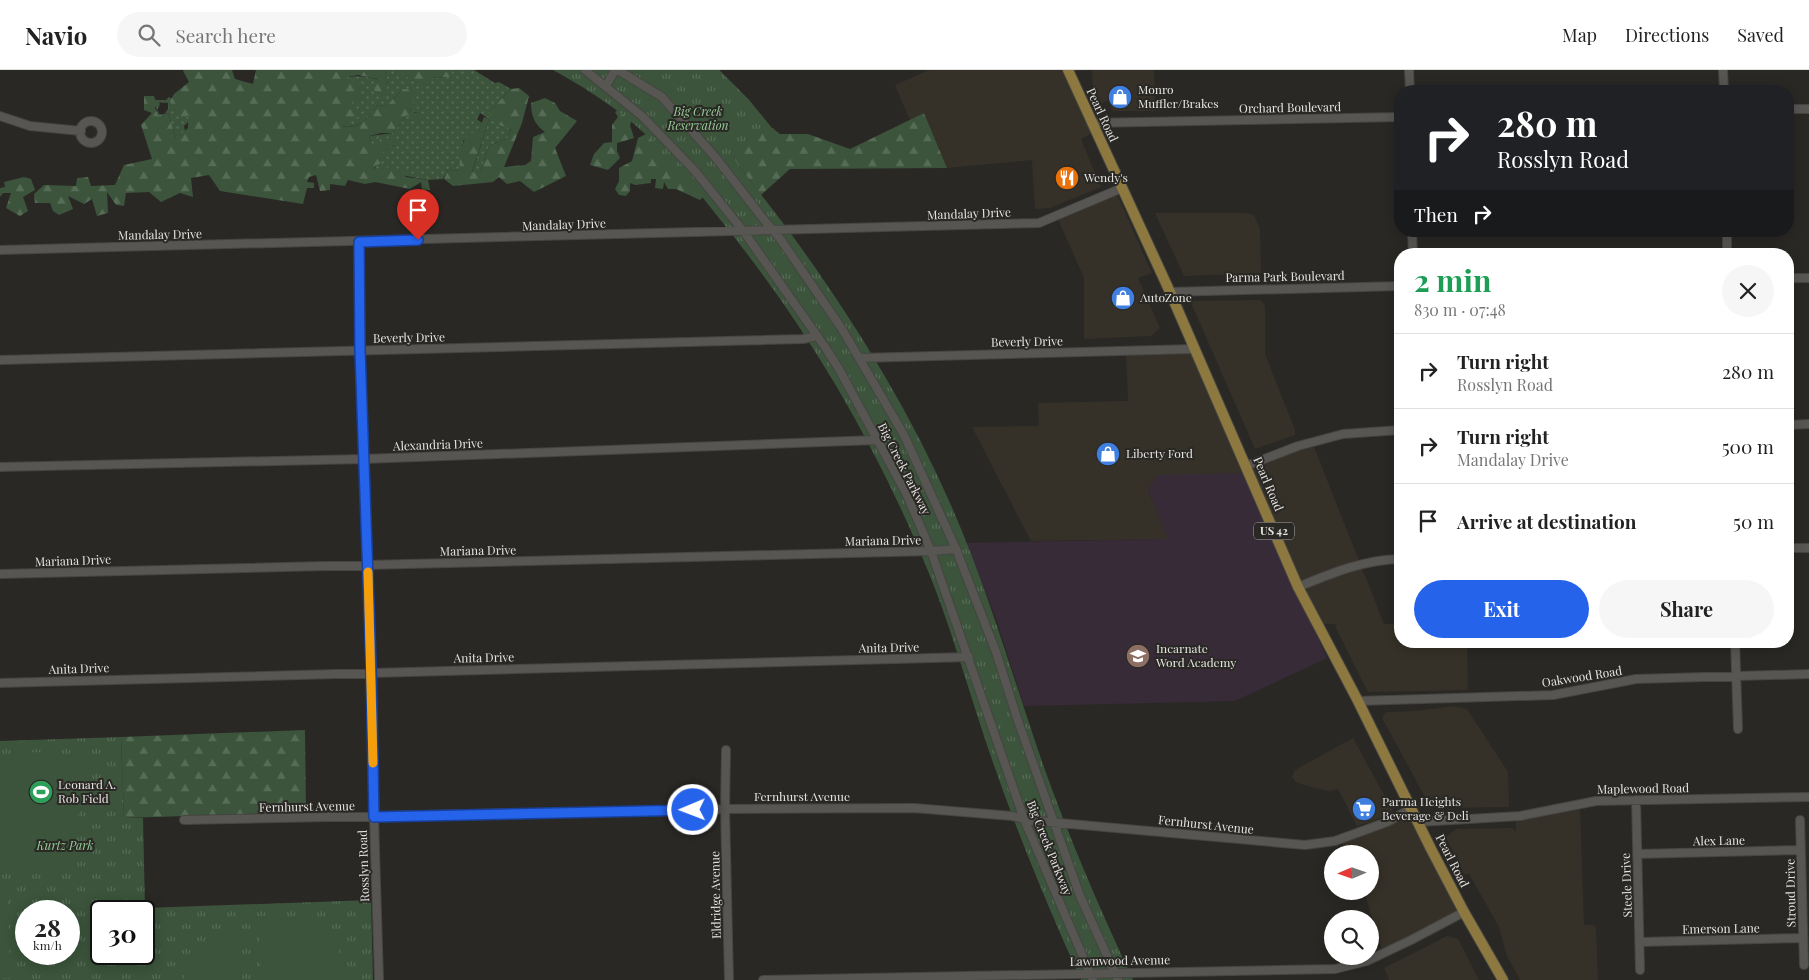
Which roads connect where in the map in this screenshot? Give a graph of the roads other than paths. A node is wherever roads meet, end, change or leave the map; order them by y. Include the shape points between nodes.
1 (585, 70) edge
2 (616, 70) edge
3 (1068, 70) edge
4 (1409, 70) edge
5 (1723, 70) edge
6 (1410, 85) edge
7 (1724, 85) edge
8 (606, 86) junction
9 (1794, 109) edge
10 (1809, 109) edge
11 (0, 116) edge
12 (1394, 117) edge
13 (1091, 123) junction
14 (81, 131) dead end
15 (1122, 188) junction
16 (773, 231) junction
17 (744, 232) junction
18 (359, 242) junction
19 (0, 250) edge
20 (1794, 278) edge
21 (1809, 278) edge
22 (1394, 286) edge
23 (1170, 292) junction
24 (817, 336) junction
25 (1194, 349) junction
26 (360, 350) junction
27 (860, 358) junction
28 (0, 360) edge
29 (1809, 424) edge
30 (1794, 425) edge
31 (1394, 430) edge
32 (876, 440) junction
33 (364, 458) junction
34 (1246, 466) junction
35 (0, 467) edge
36 (1794, 548) edge
37 (1809, 548) edge
38 (956, 549) junction
39 (931, 551) junction
40 (1394, 559) edge
41 (367, 564) junction
42 (0, 574) edge
43 (1298, 587) junction
44 (1735, 648) edge
45 (969, 657) junction
46 (371, 673) junction
47 (1809, 674) edge
48 (1736, 676) junction
49 (0, 683) edge
50 (1358, 701) junction
51 (1738, 729) dead end
52 (726, 750) dead end
53 (1809, 797) edge
54 (1636, 800) junction
55 (725, 809) junction
56 (1411, 809) junction
57 (374, 817) junction
58 (184, 820) dead end
59 (1024, 820) junction
60 (1800, 820) dead end
61 (1053, 821) junction
62 (1418, 822) junction
63 (1801, 850) junction
64 (1638, 854) junction
65 (1464, 912) junction
66 (1803, 938) junction
67 (1640, 942) junction
68 (1804, 965) dead end
69 (1640, 970) dead end
70 (1114, 972) junction
71 (1091, 976) edge
72 (379, 980) edge
73 (729, 980) edge
74 (763, 980) edge
75 (1118, 980) edge
76 (1503, 980) edge

1 - 8 street, Big Creek Parkway
2 - 8 street
2 - 16 street, Big Creek Parkway via 662,97 716,158
3 - 13 main road, Pearl Road / US 42
4 - 6 street
5 - 7 street
8 - 17 street, Big Creek Parkway via 642,116 695,171
9 - 10 street
11 - 14 street via 25,125
12 - 13 street, Orchard Boulevard
13 - 15 main road, Pearl Road / US 42
15 - 16 street, Mandalay Drive via 1038,223
15 - 23 main road, Pearl Road / US 42
16 - 17 street, Mandalay Drive
16 - 27 street, Big Creek Parkway
17 - 18 street, Mandalay Drive
17 - 24 street, Big Creek Parkway
18 - 19 street, Mandalay Drive
18 - 26 street, Rosslyn Road
20 - 21 street
22 - 23 street, Parma Park Boulevard
23 - 25 main road, Pearl Road / US 42
24 - 26 street, Beverly Drive via 804,339
24 - 32 street, Big Creek Parkway via 839,369
25 - 27 street, Beverly Drive
25 - 34 main road, Pearl Road / US 42
26 - 28 street, Beverly Drive
26 - 33 street, Rosslyn Road
27 - 38 street, Big Creek Parkway via 904,435
29 - 30 street
31 - 34 street via 1343,434 1298,446
32 - 33 street, Alexandria Drive
32 - 39 street, Big Creek Parkway via 906,493
33 - 35 street, Alexandria Drive
33 - 41 street, Rosslyn Road
34 - 43 main road, Pearl Road / US 42
36 - 37 street
38 - 39 street, Mariana Drive
38 - 61 street, Big Creek Parkway via 996,652
39 - 41 street, Mariana Drive
39 - 45 street, Big Creek Parkway
40 - 43 street via 1343,568
41 - 42 street, Mariana Drive
41 - 46 street, Rosslyn Road
43 - 50 main road, Pearl Road / US 42
44 - 48 street
45 - 46 street, Anita Drive
45 - 59 street, Big Creek Parkway
46 - 49 street, Anita Drive
46 - 57 street, Rosslyn Road
47 - 48 street, Oakwood Road
48 - 50 street, Oakwood Road via 1636,679 1554,694
48 - 51 street
50 - 56 main road, Pearl Road / US 42
52 - 55 street, Eldridge Avenue
53 - 54 street, Maplewood Road
54 - 62 street, Maplewood Road via 1596,801 1520,816
54 - 64 street, Steele Drive
55 - 57 street, Fernhurst Avenue
55 - 59 street, Fernhurst Avenue via 914,808 1008,815
55 - 73 street, Eldridge Avenue
56 - 61 street, Fernhurst Avenue via 1387,822 1335,841 1305,845
56 - 62 main road, Pearl Road / US 42
57 - 58 street, Fernhurst Avenue
57 - 72 street, Rosslyn Road
59 - 61 street, Fernhurst Avenue
59 - 71 street, Big Creek Parkway
60 - 63 street, Stroud Drive
61 - 70 street, Big Creek Parkway via 1080,896
62 - 65 main road, Pearl Road / US 42
63 - 64 street, Alex Lane
63 - 66 street, Stroud Drive
64 - 67 street, Steele Drive
65 - 70 street, Lawnwood Avenue via 1367,961 1335,969
65 - 76 main road, Pearl Road / US 42
66 - 67 street, Emerson Lane
66 - 68 street, Stroud Drive
67 - 69 street, Steele Drive
70 - 71 street, Lawnwood Avenue
70 - 75 street, Big Creek Parkway
71 - 74 street, Lawnwood Avenue

